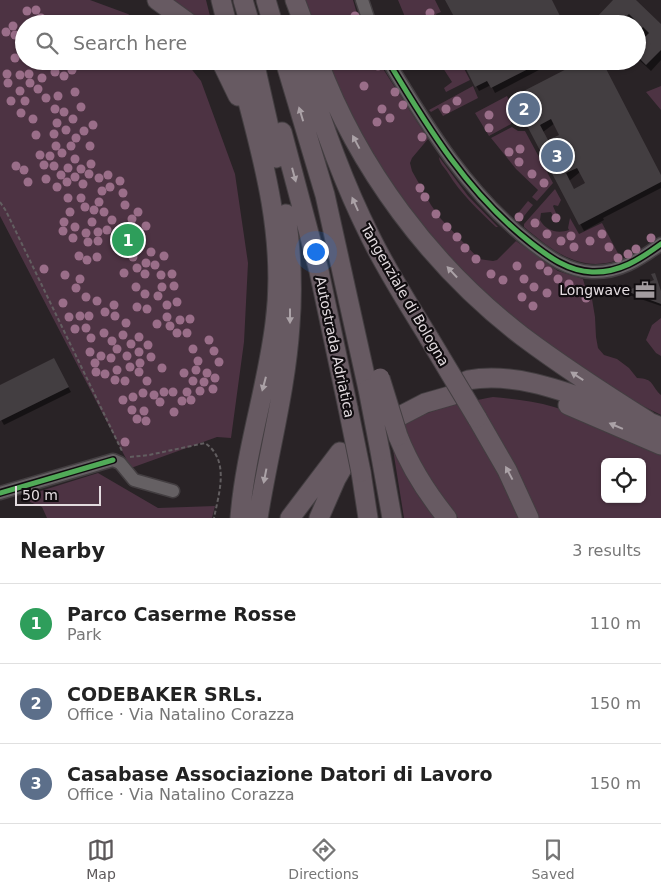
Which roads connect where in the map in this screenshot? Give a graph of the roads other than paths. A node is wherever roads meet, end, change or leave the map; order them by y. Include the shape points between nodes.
1 (157, 0) edge
2 (221, 0) edge
3 (241, 0) edge
4 (266, 0) edge
5 (285, 0) edge
6 (295, 0) edge
7 (362, 0) edge
8 (178, 15) edge
9 (225, 15) edge
10 (244, 15) edge
11 (247, 15) edge
12 (270, 15) edge
13 (289, 15) edge
14 (301, 15) edge
15 (367, 15) edge
16 (225, 70) edge
17 (239, 70) edge
18 (256, 70) edge
19 (264, 70) edge
20 (288, 70) edge
21 (306, 70) edge
22 (322, 70) edge
23 (394, 70) edge
24 (270, 192) junction
25 (661, 244) edge
26 (374, 384) junction
27 (450, 390) dead end
28 (398, 410) dead end
29 (654, 424) edge
30 (661, 445) edge
31 (349, 463) junction
32 (173, 491) dead end
33 (0, 494) edge
34 (240, 518) edge
35 (258, 518) edge
36 (290, 518) edge
37 (319, 518) edge
38 (368, 518) edge
39 (392, 518) edge
40 (447, 518) edge
41 (529, 518) edge

1 - 8 highway
2 - 9 highway
3 - 10 highway
3 - 11 highway
4 - 12 highway
5 - 13 highway
6 - 14 highway
7 - 15 street
16 - 24 highway via 240,101
17 - 24 highway
18 -> 35 highway via 284,194 290,247 287,356
19 -> 31 highway, Autostrada Adriatica, bridge via 305,216 335,342 348,408
26 -> 20 highway
41 -> 21 highway, Tangenziale di Bologna, bridge via 507,470 380,254 354,203
29 -> 22 highway via 521,335 440,259 395,204 367,162
23 - 25 street via 467,181 504,220 549,257 578,270 608,271 635,262
24 -> 34 highway via 277,242 276,322 270,363 248,451
26 - 39 highway, Autostrada Adriatica, bridge via 380,451
26 - 40 highway, bridge via 415,474
27 - 28 highway via 425,403
30 -> 29 highway via 544,397 471,385 499,378 533,383
31 - 36 highway
31 - 37 highway via 336,479
31 - 38 highway, Autostrada Adriatica
32 - 33 street via 134,480 120,463 113,460

